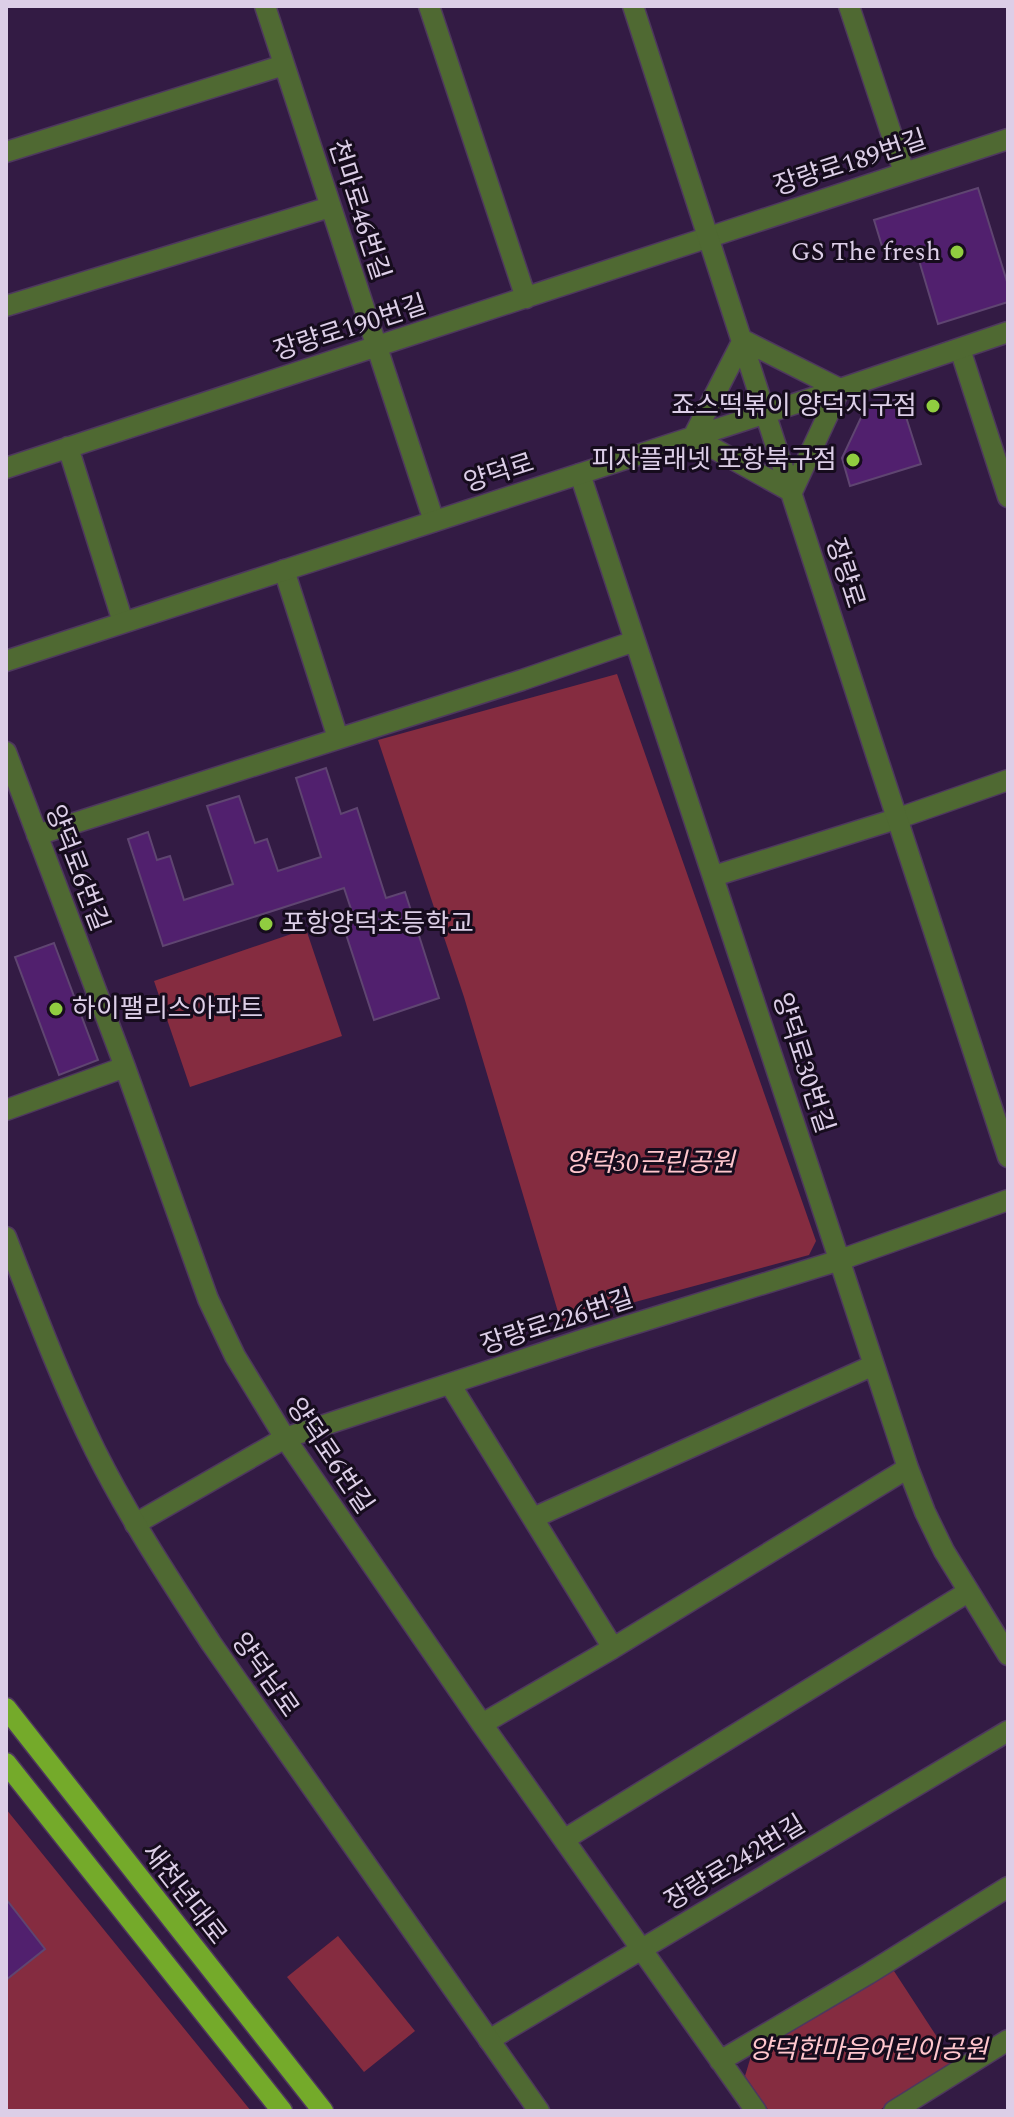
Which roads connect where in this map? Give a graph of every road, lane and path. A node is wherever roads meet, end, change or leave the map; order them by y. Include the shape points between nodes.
1 (265, 6) edge
2 (429, 6) edge
3 (633, 6) edge
4 (849, 6) edge
5 (284, 65) junction
6 (1008, 139) edge
7 (6, 152) edge
8 (904, 172) junction
9 (330, 207) junction
10 (709, 237) junction
11 (526, 298) junction
12 (6, 306) edge
13 (1008, 332) edge
14 (743, 340) junction
15 (376, 346) junction
16 (960, 349) junction
17 (840, 389) junction
18 (766, 413) junction
19 (693, 437) junction
20 (68, 447) junction
21 (6, 468) edge
22 (580, 474) junction
23 (792, 492) junction
24 (1008, 497) edge
25 (434, 521) junction
26 (284, 570) junction
27 (123, 622) junction
28 (635, 641) junction
29 (6, 661) edge
30 (338, 738) junction
31 (6, 752) edge
32 (1008, 780) edge
33 (896, 819) junction
34 (37, 835) junction
35 (714, 876) junction
36 (125, 1067) junction
37 (6, 1110) edge
38 (1008, 1157) edge
39 (1008, 1200) edge
40 (6, 1237) edge
41 (840, 1260) junction
42 (874, 1365) junction
43 (450, 1384) junction
44 (285, 1438) junction
45 (908, 1468) junction
46 (533, 1518) junction
47 (135, 1524) junction
48 (968, 1592) junction
49 (613, 1648) junction
50 (1008, 1655) edge
51 (6, 1708) edge
52 (482, 1724) junction
53 (1008, 1731) edge
54 (6, 1763) edge
55 (565, 1839) junction
56 (1008, 1887) edge
57 (641, 1950) junction
58 (489, 2040) junction
59 (1008, 2040) edge
60 (720, 2061) junction
61 (282, 2111) edge
62 (323, 2111) edge
63 (539, 2111) edge
64 (756, 2111) edge
65 (894, 2111) edge

1 - 5 street, 천마로46번길
2 - 11 street
3 - 10 street, 장량로
4 - 8 street
5 - 7 street
5 - 9 street, 천마로46번길
6 - 8 street, 장량로189번길
8 - 10 street, 장량로189번길
9 - 12 street
9 - 15 street, 천마로46번길
10 - 11 street, 장량로190번길
10 - 14 street, 장량로
11 - 15 street, 장량로190번길
13 - 16 street, 양덕로
14 - 17 street
14 - 18 street, 장량로
14 - 19 street
15 - 20 street, 장량로190번길
15 - 25 street, 천마로46번길
16 - 17 street, 양덕로
16 - 24 street
17 - 18 street, 양덕로
17 - 23 street
18 - 19 street, 양덕로
18 - 23 street, 장량로
19 - 22 street, 양덕로
19 - 23 street
20 - 21 street, 장량로190번길
20 - 27 street
22 - 25 street, 양덕로
22 - 28 street, 양덕로30번길
23 - 33 street, 장량로
25 - 26 street, 양덕로
26 - 27 street, 양덕로
26 - 30 street
27 - 29 street, 양덕로
28 - 30 street
28 - 35 street, 양덕로30번길
30 - 34 street
31 - 34 street, 양덕로6번길
32 - 33 street
33 - 35 street
33 - 38 street, 장량로
34 - 36 street, 양덕로6번길
35 - 41 street, 양덕로30번길
36 - 37 street
36 - 44 street, 양덕로6번길 via 208,1299 235,1356
39 - 41 street, 장량로226번길
40 - 47 street, 양덕남로 via 71,1399
41 - 42 street, 양덕로30번길
41 - 43 street, 장량로226번길
42 - 45 street, 양덕로30번길
42 - 46 street
43 - 44 street, 장량로226번길
43 - 46 street
44 - 47 street, 장량로226번길
44 - 52 street, 양덕로6번길
45 - 48 street, 양덕로30번길
45 - 49 street
46 - 49 street
47 - 58 street, 양덕남로 via 211,1643
48 - 50 street, 양덕로30번길
48 - 55 street
49 - 52 street
51 - 62 main road, 새천년대로
52 - 55 street, 양덕로6번길
53 - 57 street, 장량로242번길
54 - 61 main road
55 - 57 street, 양덕로6번길
56 - 60 street
57 - 58 street, 장량로242번길
57 - 60 street, 양덕로6번길
58 - 63 street, 양덕남로
59 - 65 street
60 - 64 street, 양덕로6번길

